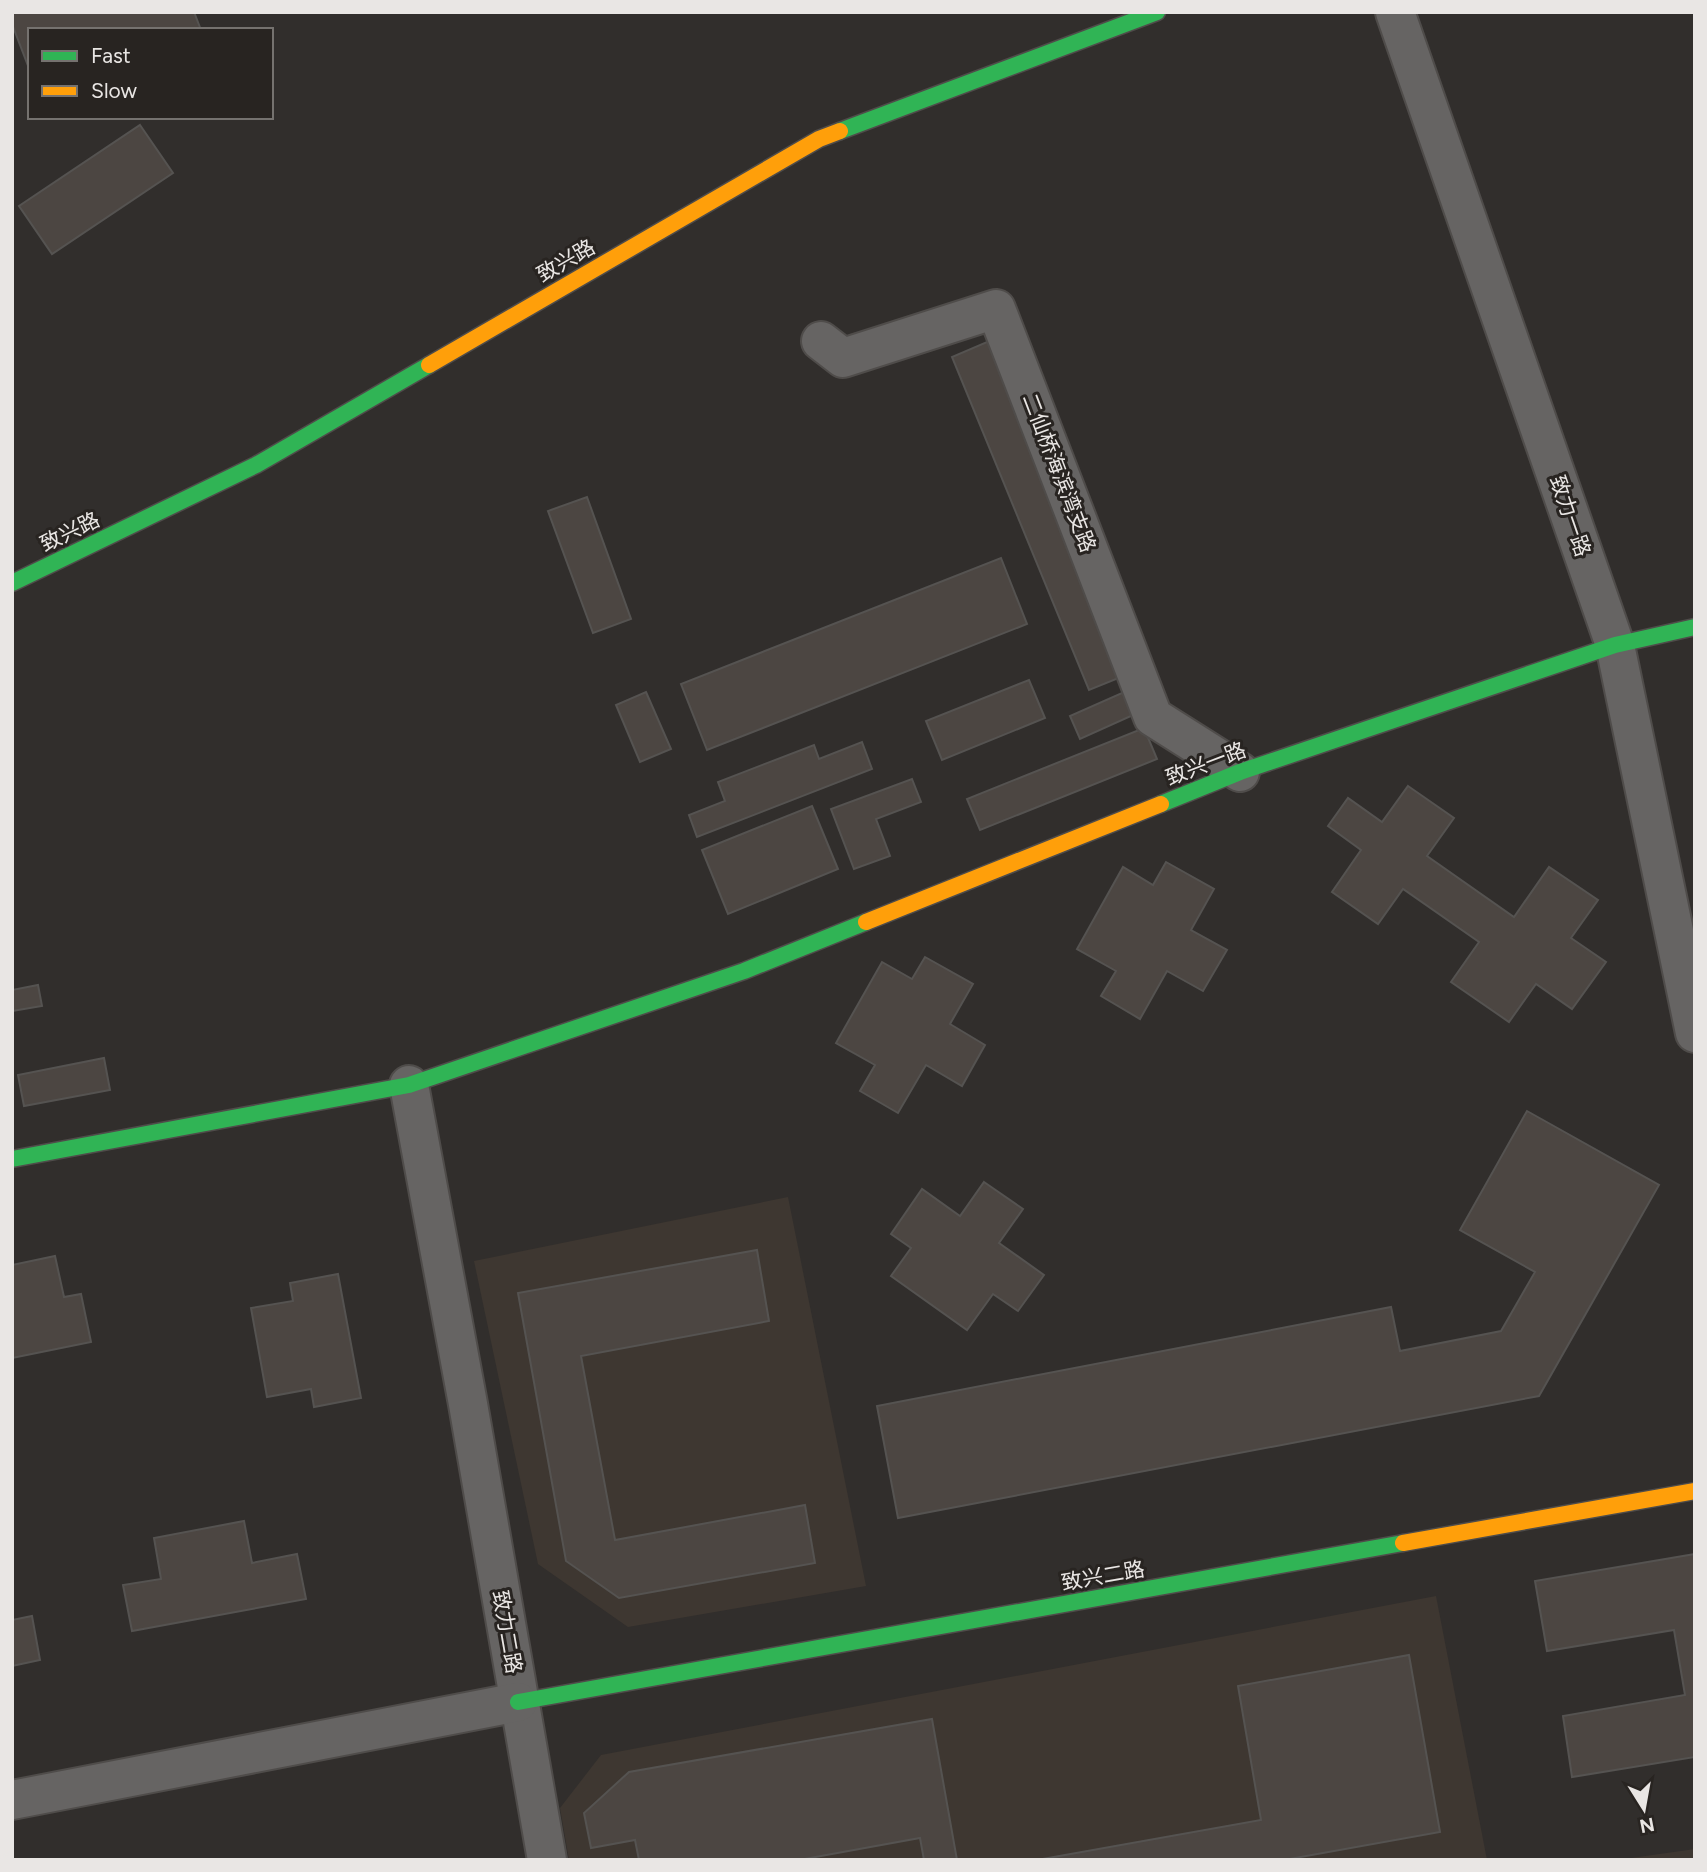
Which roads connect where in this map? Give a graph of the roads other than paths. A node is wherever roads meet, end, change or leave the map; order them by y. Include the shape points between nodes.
1 (1157, 12) edge
2 (1395, 12) edge
3 (821, 341) dead end
4 (12, 583) edge
5 (1695, 627) edge
6 (1615, 645) junction
7 (1240, 772) junction
8 (1695, 1033) edge
9 (409, 1085) junction
10 (12, 1159) edge
11 (1695, 1491) edge
12 (519, 1702) junction
13 (12, 1800) edge
14 (547, 1860) edge

1 - 4 street, 致兴路 via 819,139 256,465
2 - 6 street, 致力一路
3 - 7 street, 二仙桥海滨湾支路 via 844,358 996,309 1153,717
5 - 6 street, 致兴一路
6 - 7 street, 致兴一路
6 - 8 street, 致力一路
7 - 9 street, 致兴一路 via 744,971
9 - 10 street, 致兴一路
9 - 12 street, 致力二路
11 - 12 street, 致兴二路
12 - 13 street
12 - 14 street, 致力二路

